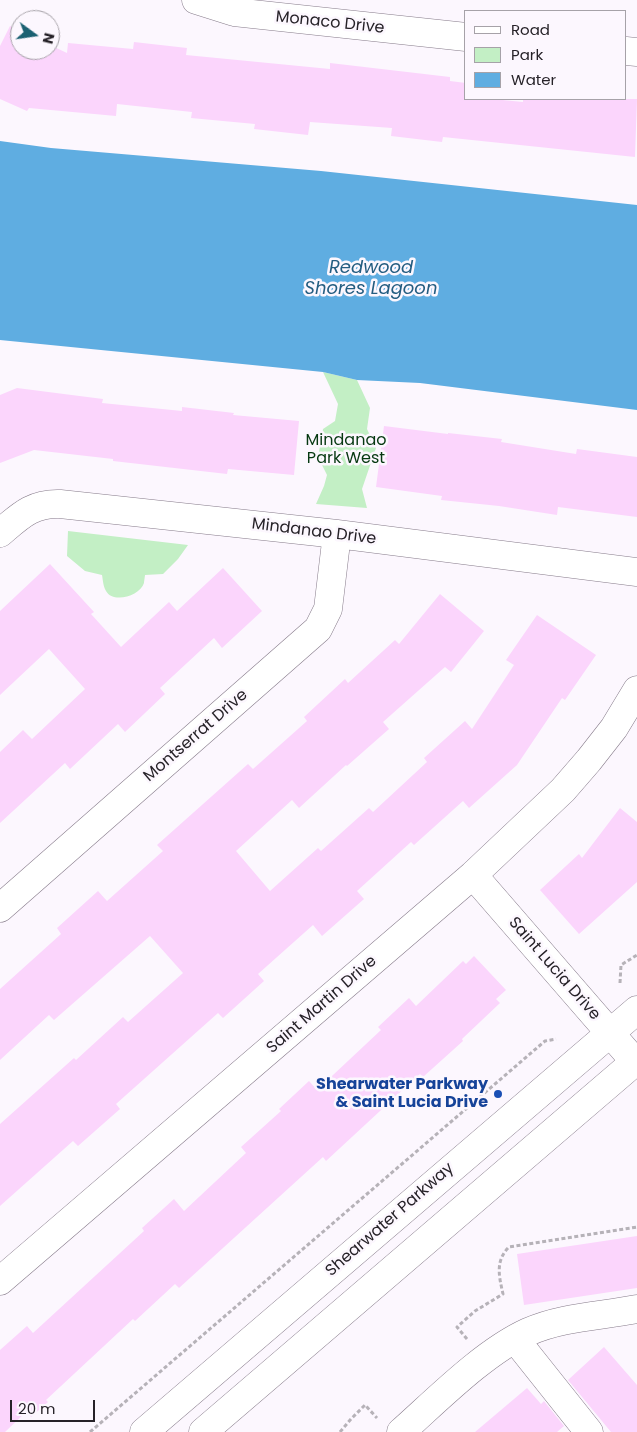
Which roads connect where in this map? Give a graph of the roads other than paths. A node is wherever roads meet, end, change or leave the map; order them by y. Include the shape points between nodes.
1 (196, 0) edge
2 (464, 37) edge
3 (0, 533) edge
4 (337, 534) junction
5 (637, 572) edge
6 (631, 701) edge
7 (473, 875) junction
8 (0, 908) edge
9 (637, 1010) edge
10 (610, 1033) junction
11 (636, 1062) edge
12 (0, 1280) edge
13 (637, 1310) edge
14 (516, 1339) junction
15 (391, 1427) edge
16 (144, 1432) edge
17 (204, 1432) edge
18 (588, 1432) edge

1 - 2 street, Monaco Drive via 234,12
3 - 4 street, Mindanao Drive via 32,509 51,504
4 - 5 street, Mindanao Drive
4 - 8 street, Montserrat Drive via 328,609 318,629
6 - 7 street, Saint Martin Drive via 590,760 563,790
7 - 10 street, Saint Lucia Drive
7 - 12 street, Saint Martin Drive
9 - 10 street, Shearwater Parkway
10 - 11 street, Saint Lucia Drive
10 - 16 street, Shearwater Parkway
11 - 17 street
13 - 14 street via 564,1321
14 - 15 street
14 - 18 street

